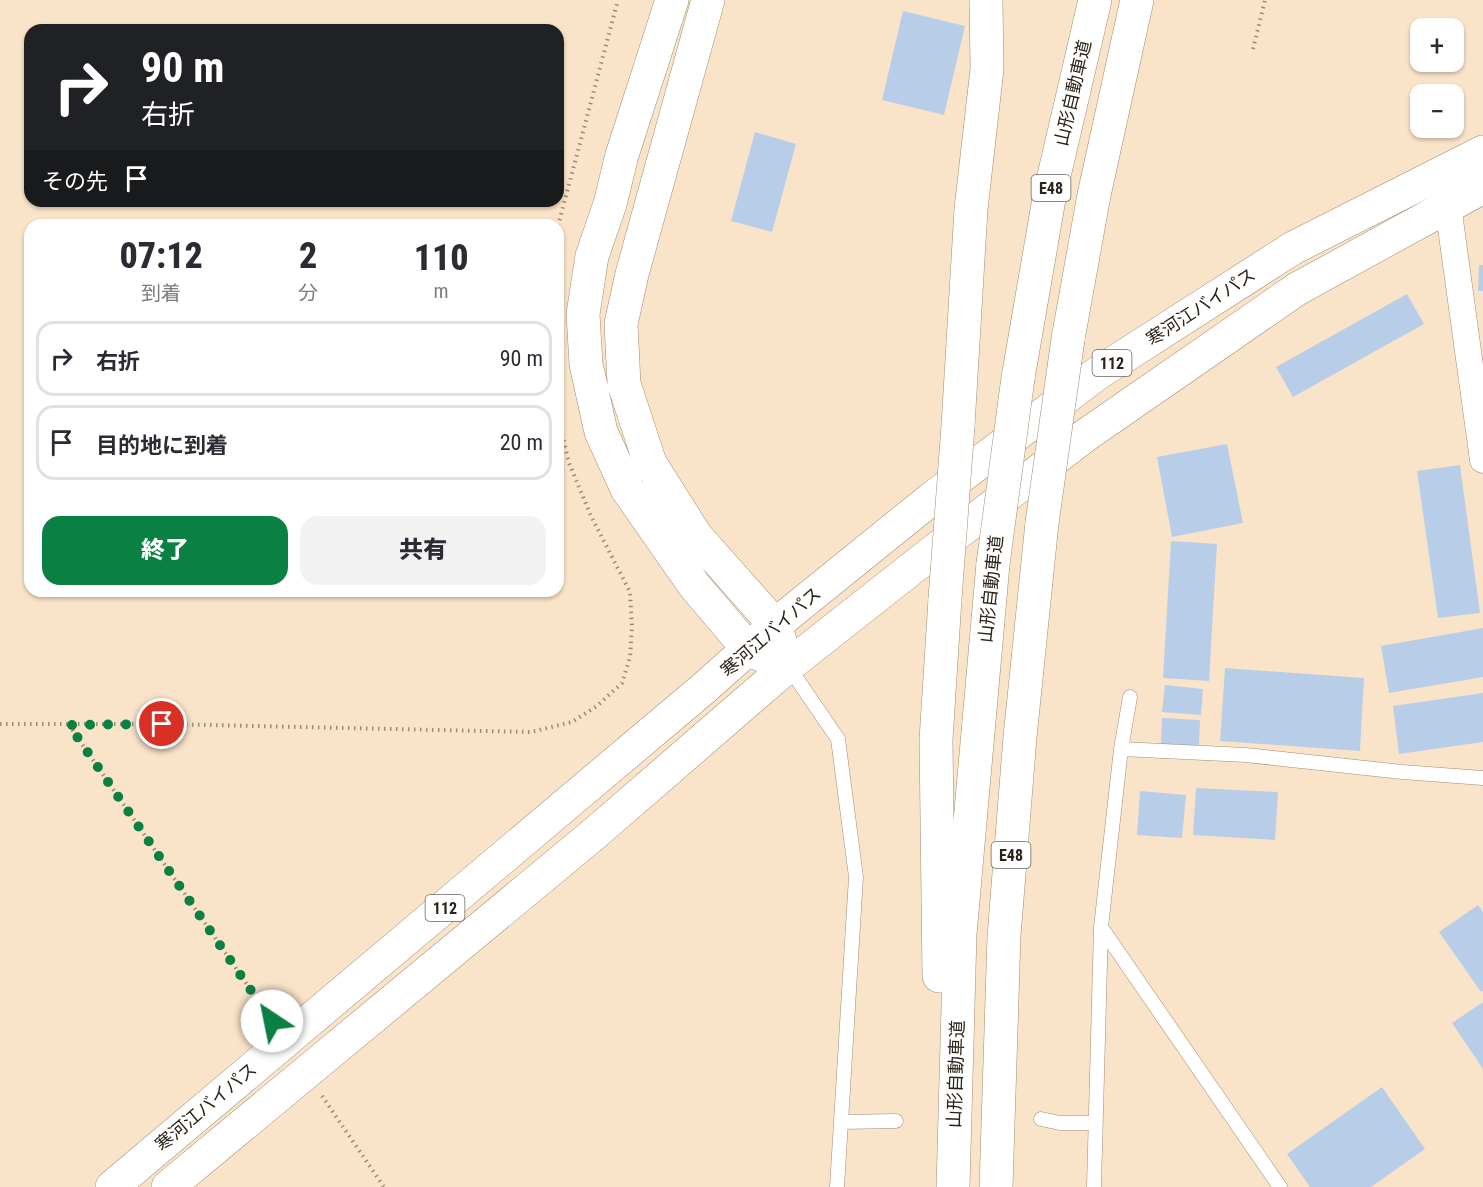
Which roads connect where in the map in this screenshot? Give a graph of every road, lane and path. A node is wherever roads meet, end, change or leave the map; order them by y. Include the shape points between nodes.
1 (618, 0) edge
2 (672, 0) edge
3 (708, 0) edge
4 (986, 0) edge
5 (1095, 0) edge
6 (1137, 0) edge
7 (1265, 0) edge
8 (1253, 49) dead end
9 (1483, 152) edge
10 (1483, 187) edge
11 (564, 203) edge
12 (1448, 206) junction
13 (564, 442) edge
14 (1483, 460) edge
15 (775, 625) junction
16 (748, 650) junction
17 (788, 666) junction
18 (1130, 697) dead end
19 (0, 724) edge
20 (69, 725) junction
21 (1121, 749) junction
22 (1483, 778) edge
23 (1101, 927) junction
24 (286, 1041) junction
25 (306, 1072) junction
26 (1041, 1119) dead end
27 (896, 1121) dead end
28 (842, 1122) junction
29 (1095, 1123) junction
30 (112, 1187) edge
31 (168, 1187) edge
32 (384, 1187) edge
33 (837, 1187) edge
34 (952, 1187) edge
35 (996, 1187) edge
36 (1094, 1187) edge
37 (1280, 1187) edge

1 - 11 path
2 - 16 highway via 592,256 583,314 586,364 601,432 627,489 694,585
3 - 15 highway via 621,324 624,384 650,463 696,536
4 - 34 highway, bridge via 987,69 971,209 936,740 937,933
5 - 34 highway, 山形自動車道 / E48, bridge via 1050,193 1018,378 993,564 960,934
6 - 35 highway, E48, bridge via 1094,195 1068,339 1042,524 1004,936
7 - 8 path
9 - 15 highway, 寒河江バイパス / 112 via 1293,248 1098,373 931,499
10 - 12 highway, 寒河江バイパス / 112
12 - 14 street
12 - 17 highway, 寒河江バイパス / 112 via 1297,289 1086,435
13 - 20 path via 591,516 630,592 632,627 630,657 622,683 572,722 531,732
15 - 16 highway, 寒河江バイパス / 112
15 - 17 highway
16 - 17 highway
16 - 24 highway, 寒河江バイパス / 112
17 - 25 highway, 寒河江バイパス / 112 via 594,834
17 - 28 lane via 838,739 856,877
18 - 21 lane
19 - 20 path
20 - 24 path
21 - 22 lane via 1246,755
21 - 23 lane
23 - 29 lane
23 - 37 lane
24 - 30 highway, 寒河江バイパス / 112
25 - 31 highway, 寒河江バイパス / 112
25 - 32 path
26 - 29 lane
27 - 28 lane
28 - 33 lane
29 - 36 lane

